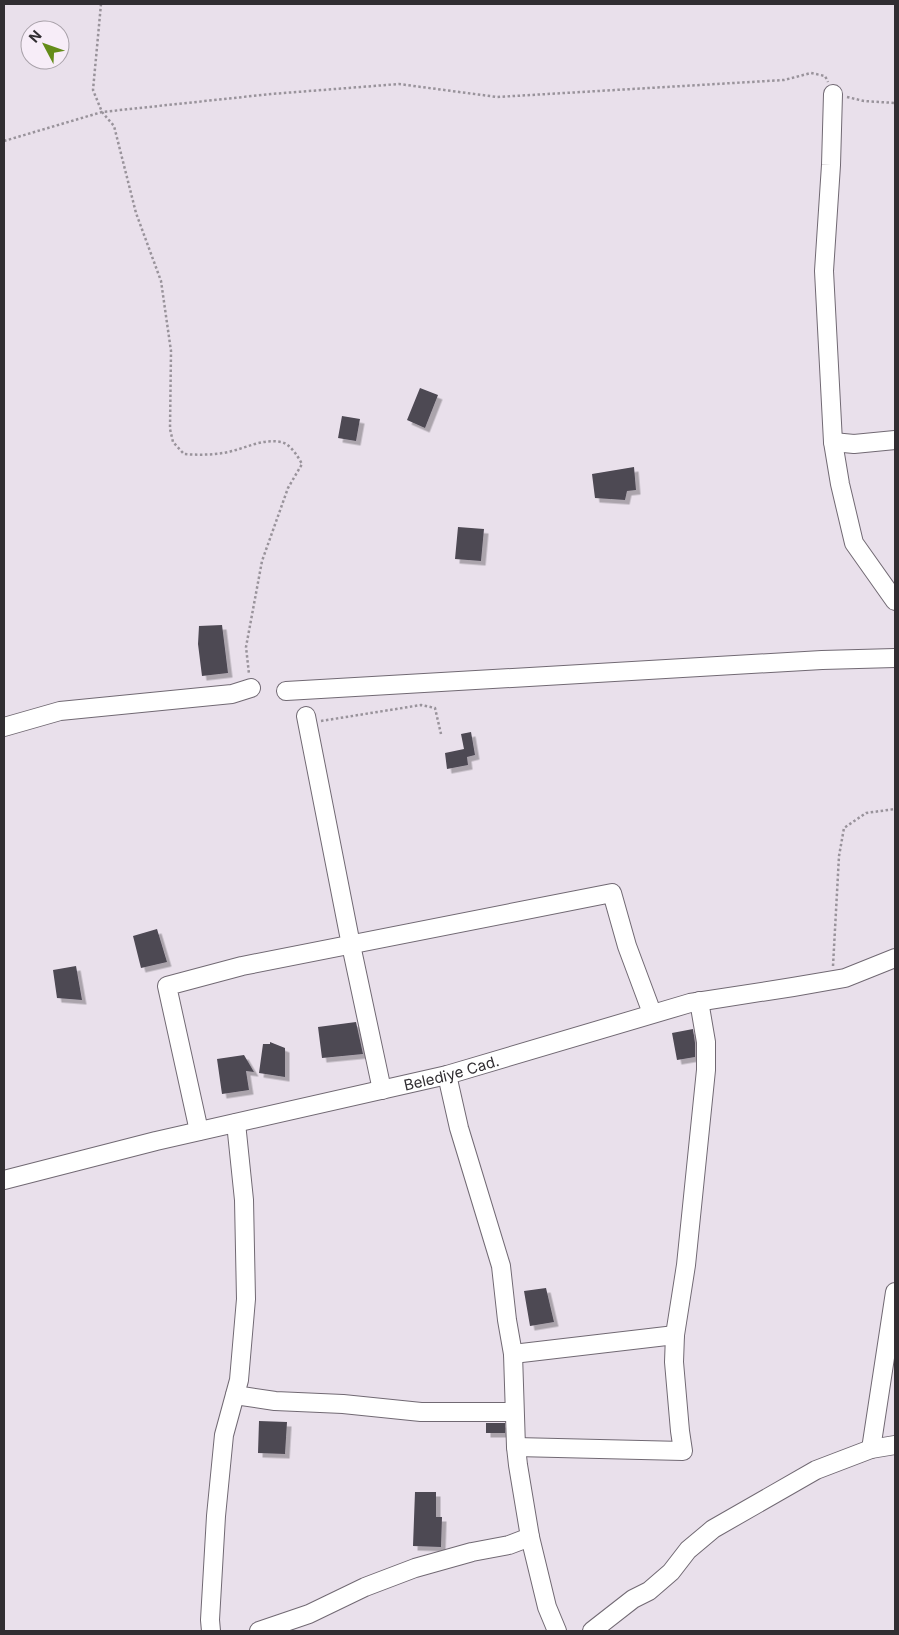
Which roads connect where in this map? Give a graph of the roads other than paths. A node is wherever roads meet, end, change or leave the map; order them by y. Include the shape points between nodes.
1 (833, 94) road end
2 (895, 440) edge
3 (833, 442) junction
4 (895, 601) edge
5 (895, 658) edge
6 (250, 688) road end
7 (286, 692) dead end
8 (306, 719) road end
9 (4, 726) edge
10 (351, 945) junction
11 (895, 958) edge
12 (699, 1001) junction
13 (652, 1014) junction
14 (447, 1075) junction
15 (382, 1090) junction
16 (236, 1123) junction
17 (198, 1132) junction
18 (4, 1180) edge
19 (895, 1292) edge
20 (675, 1336) junction
21 (513, 1354) junction
22 (234, 1395) junction
23 (514, 1412) junction
24 (895, 1445) edge
25 (516, 1447) junction
26 (871, 1449) junction
27 (530, 1537) junction
28 (211, 1631) edge
29 (258, 1631) edge
30 (557, 1631) edge
31 (592, 1631) edge

1 - 3 street via 824,271
2 - 3 street via 854,444
3 - 4 street via 854,543
5 - 7 street
6 - 9 street via 232,694 60,711
8 - 10 street
10 - 13 street via 612,893
10 - 15 street
10 - 17 street via 242,966 167,986
11 - 12 street, Belediye Cad. via 845,978
12 - 13 street, Belediye Cad.
12 - 20 street via 706,1042 706,1070 686,1265
13 - 14 street, Belediye Cad.
14 - 15 street, Belediye Cad.
14 - 21 street via 459,1128 501,1266
15 - 16 street, Belediye Cad.
16 - 17 street, Belediye Cad.
16 - 22 street via 244,1200 246,1299 239,1380
17 - 18 street, Belediye Cad.
19 - 26 street
20 - 21 street
20 - 25 street via 674,1362 683,1451
21 - 23 street
22 - 23 street via 421,1412
22 - 28 street via 224,1435 216,1516
23 - 25 street
24 - 26 street
25 - 27 street
26 - 31 street via 816,1470 713,1529 649,1591 633,1599
27 - 29 street via 415,1568 309,1614
27 - 30 street via 547,1607

